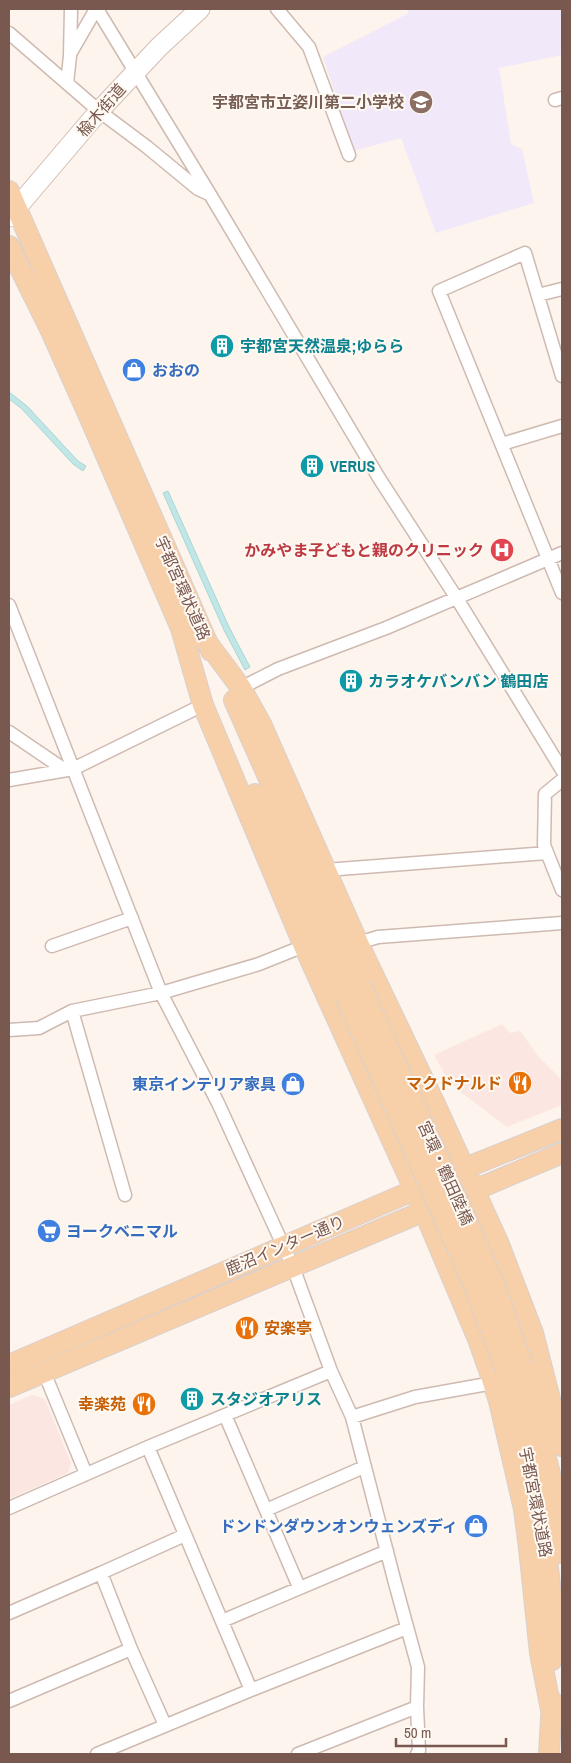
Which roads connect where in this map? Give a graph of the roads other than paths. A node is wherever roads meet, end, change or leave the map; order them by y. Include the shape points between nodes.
1 (70, 9) edge
2 (97, 9) edge
3 (200, 9) edge
4 (278, 9) edge
5 (9, 33) edge
6 (70, 56) junction
7 (135, 72) junction
8 (66, 83) junction
9 (99, 111) junction
10 (349, 155) dead end
11 (9, 191) edge
12 (211, 196) junction
13 (13, 213) edge
14 (9, 246) edge
15 (562, 289) edge
16 (538, 296) junction
17 (562, 376) edge
18 (562, 426) edge
19 (502, 444) junction
20 (562, 553) edge
21 (549, 559) junction
22 (562, 593) edge
23 (456, 597) junction
24 (9, 605) edge
25 (182, 632) junction
26 (206, 640) junction
27 (241, 688) junction
28 (202, 705) junction
29 (9, 732) edge
30 (558, 755) edge
31 (69, 769) junction
32 (562, 770) edge
33 (9, 780) edge
34 (562, 780) edge
35 (547, 853) junction
36 (326, 870) junction
37 (562, 890) edge
38 (132, 918) junction
39 (562, 923) edge
40 (358, 943) junction
41 (52, 946) dead end
42 (304, 946) junction
43 (353, 990) junction
44 (161, 993) junction
45 (72, 1011) junction
46 (9, 1030) edge
47 (562, 1130) edge
48 (562, 1153) edge
49 (465, 1168) junction
50 (414, 1190) junction
51 (474, 1190) junction
52 (125, 1194) dead end
53 (424, 1211) junction
54 (283, 1246) junction
55 (292, 1267) junction
56 (9, 1365) edge
57 (331, 1371) junction
58 (44, 1372) junction
59 (507, 1373) junction
60 (9, 1387) edge
61 (225, 1415) junction
62 (352, 1417) junction
63 (561, 1438) edge
64 (148, 1447) junction
65 (364, 1467) junction
66 (86, 1474) junction
67 (9, 1508) edge
68 (266, 1510) junction
69 (185, 1535) junction
70 (387, 1551) junction
71 (562, 1554) edge
72 (101, 1573) junction
73 (299, 1587) junction
74 (9, 1613) edge
75 (222, 1621) junction
76 (407, 1628) junction
77 (131, 1649) junction
78 (251, 1690) junction
79 (9, 1700) edge
80 (417, 1708) junction
81 (166, 1725) junction
82 (118, 1750) edge
83 (97, 1754) edge
84 (298, 1754) edge
85 (417, 1754) edge
86 (549, 1754) edge

1 - 6 street
2 - 6 street
2 - 7 street
3 - 7 street, 楡木街道
4 - 10 street via 309,46
5 - 8 street
6 - 8 street
7 - 9 street, 楡木街道
7 - 12 street
8 - 9 street
9 - 12 street
9 - 13 street, 楡木街道
11 - 13 main road, 宇都宮環状道路
12 - 23 street via 379,478
13 - 26 main road, 宇都宮環状道路
14 - 25 main road, 宇都宮環状道路 via 66,365
15 - 16 street
16 - 17 street
16 - 19 street via 525,253 439,291
18 - 19 street
19 - 21 street
20 - 21 street
21 - 22 street
21 - 23 street
23 - 27 street via 278,669
23 - 30 street
24 - 31 street
25 - 28 main road
25 - 43 main road, 宇都宮環状道路
26 - 27 main road
26 - 43 main road, 宇都宮環状道路
27 - 36 main road via 268,739
28 - 31 street
28 - 42 main road
29 - 31 street
30 - 32 street
31 - 33 street
31 - 38 street
34 - 35 street via 545,794 544,845
35 - 36 street
35 - 37 street
36 - 40 main road
38 - 41 street
38 - 44 street
39 - 40 street via 378,938
40 - 49 main road
42 - 44 street via 259,964
42 - 50 main road
43 - 59 main road, 宮環・鶴田陸橋, bridge
44 - 45 street
44 - 54 street via 218,1103
45 - 46 street via 39,1028
45 - 52 street
47 - 49 main road, 鹿沼インター通り
48 - 51 main road, 鹿沼インター通り
49 - 50 main road, 鹿沼インター通り
49 - 51 main road
50 - 53 main road
50 - 54 main road, 鹿沼インター通り
51 - 53 main road, 鹿沼インター通り
51 - 63 main road via 533,1333
53 - 55 main road, 鹿沼インター通り
53 - 59 main road via 478,1339
54 - 55 street
54 - 56 main road, 鹿沼インター通り
55 - 57 street
55 - 58 main road, 鹿沼インター通り
57 - 61 street
57 - 62 street
58 - 60 main road, 鹿沼インター通り
58 - 66 street
59 - 62 street via 415,1396
59 - 71 main road, 宇都宮環状道路 via 552,1482
59 - 86 main road, 宇都宮環状道路 via 540,1507 552,1597
61 - 64 street
61 - 68 street
62 - 65 street
64 - 66 street
64 - 69 street
65 - 68 street
65 - 70 street
66 - 67 street
68 - 73 street
69 - 72 street
69 - 75 street
70 - 73 street
70 - 76 street
72 - 74 street
72 - 77 street
73 - 75 street
75 - 78 street
76 - 78 street
76 - 80 street via 418,1667
77 - 79 street
77 - 81 street
78 - 81 street
80 - 84 street
80 - 85 street via 420,1750
81 - 82 street
82 - 83 street

